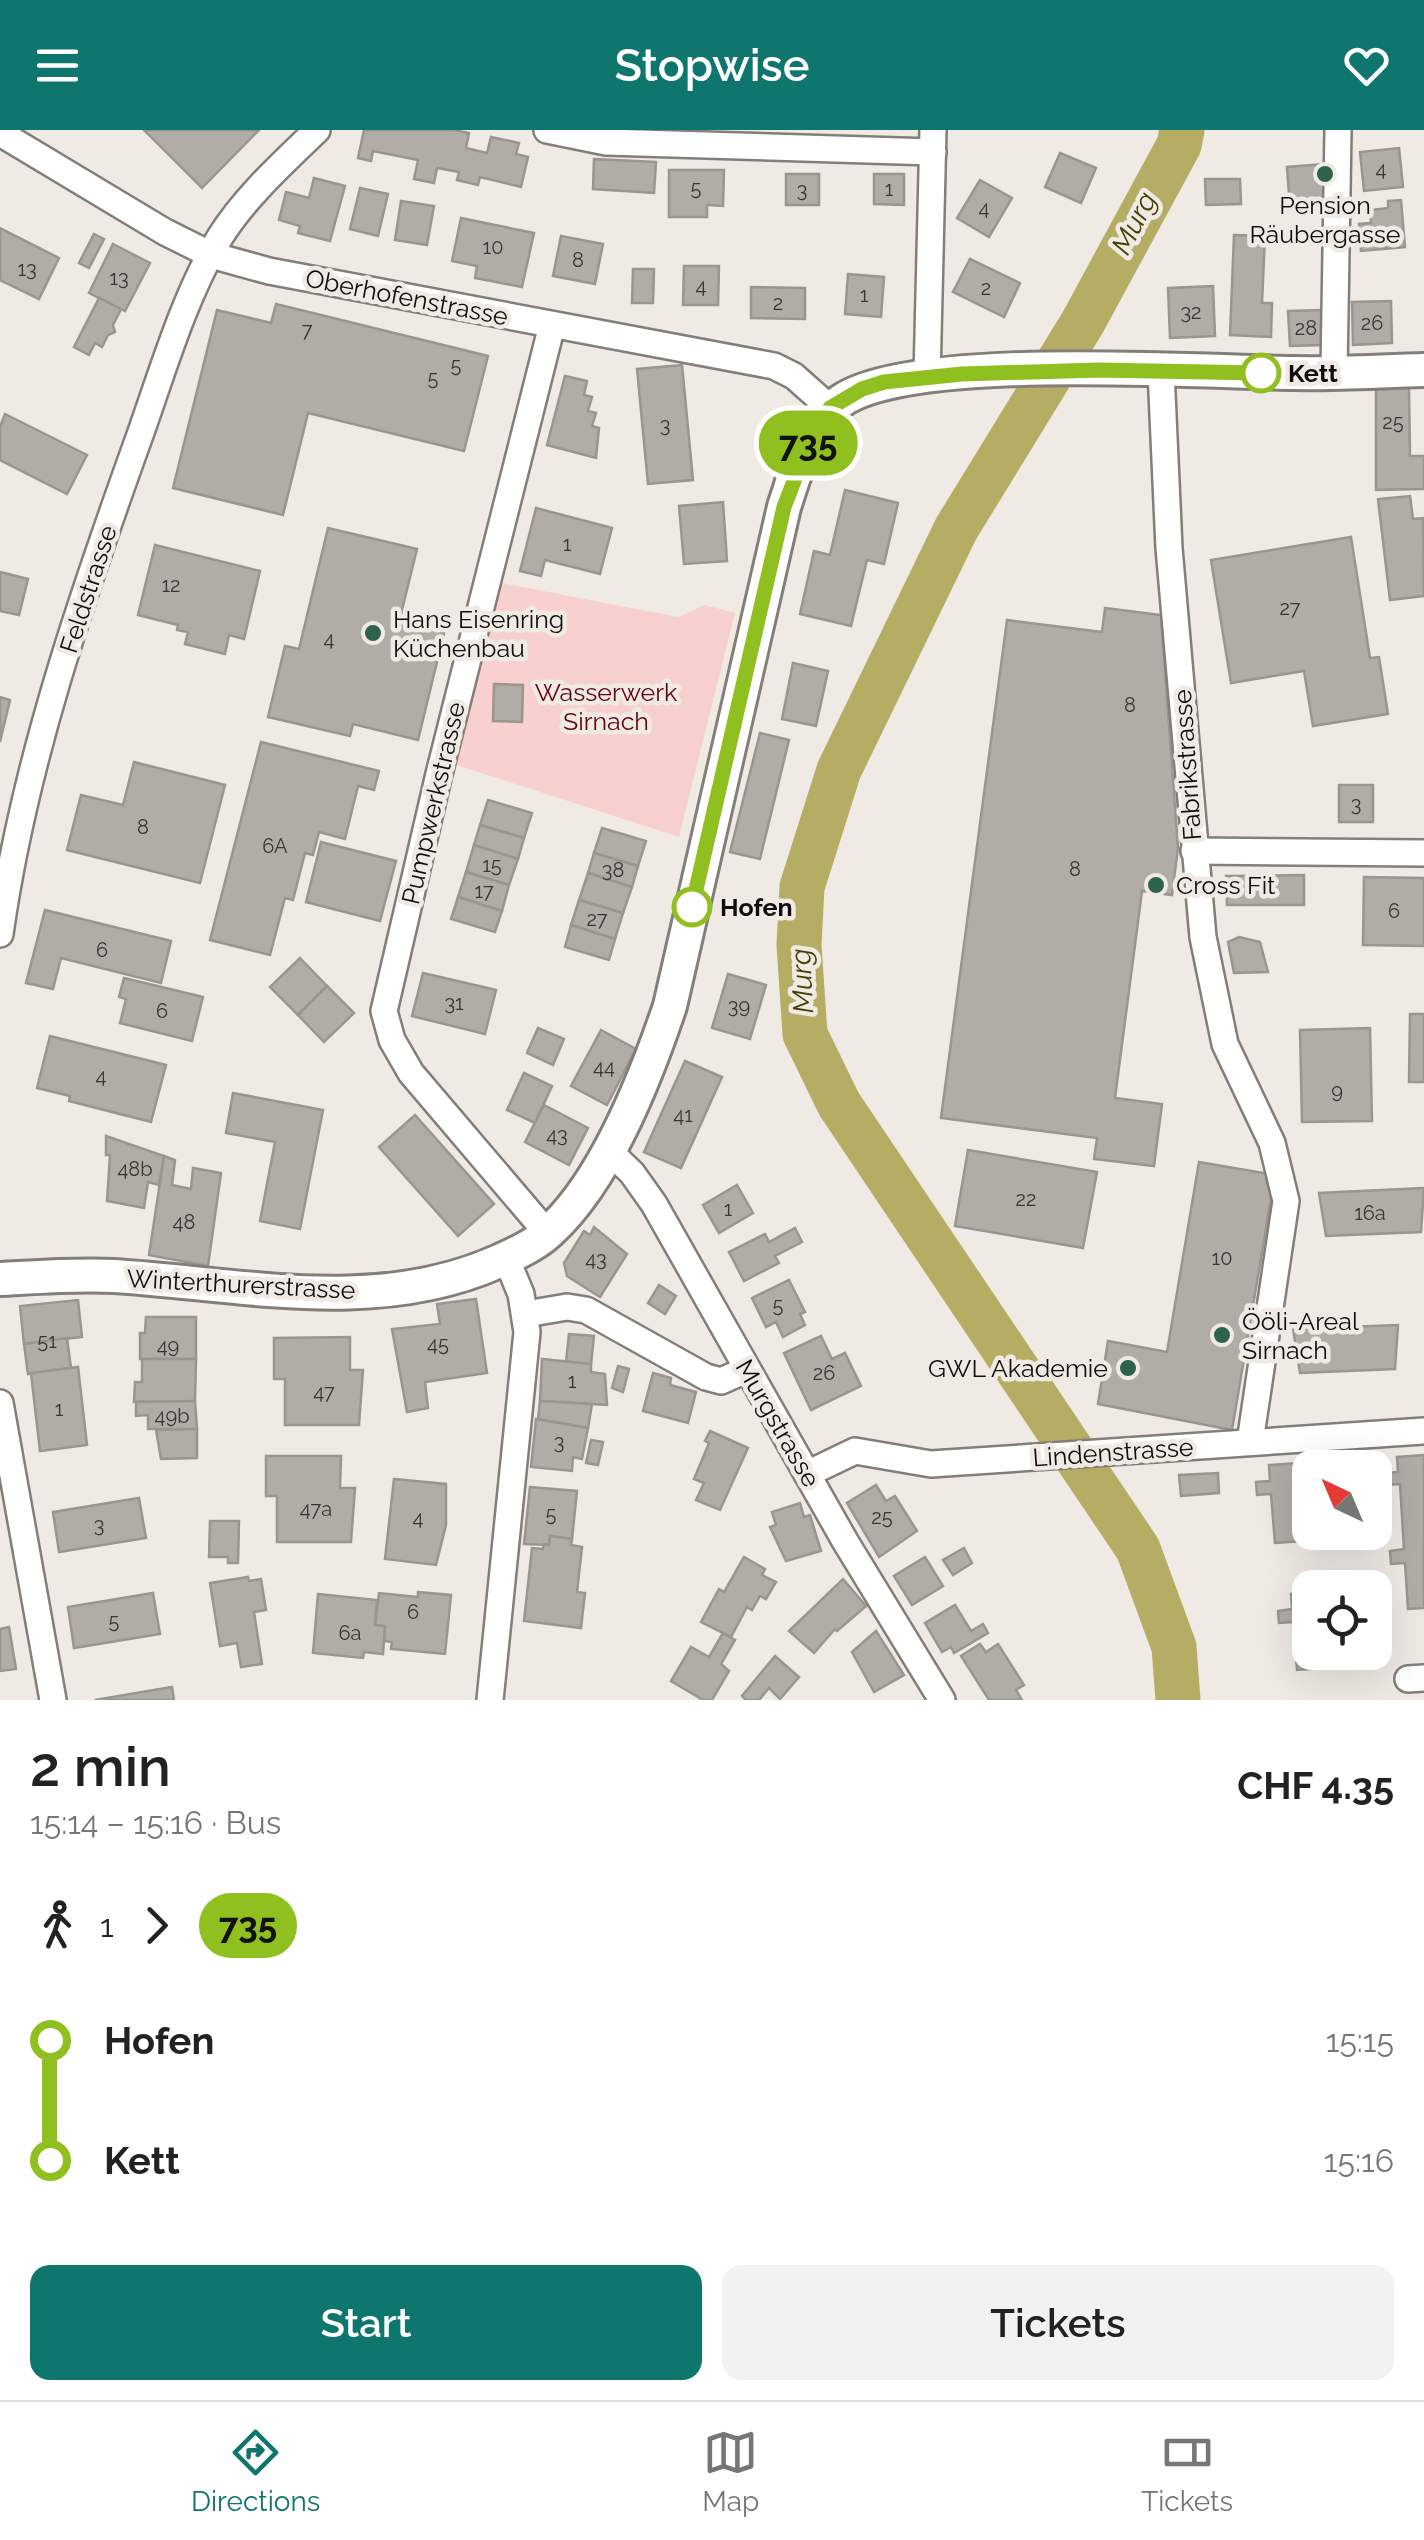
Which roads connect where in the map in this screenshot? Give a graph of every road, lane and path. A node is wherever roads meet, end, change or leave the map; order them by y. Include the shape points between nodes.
1 (317, 130) edge
2 (547, 130) edge
3 (1338, 130) edge
4 (0, 133) edge
5 (933, 141) edge
6 (211, 255) junction
7 (552, 325) junction
8 (1424, 370) edge
9 (1160, 371) junction
10 (1334, 372) junction
11 (927, 378) junction
12 (830, 408) junction
13 (1194, 851) junction
14 (1424, 853) edge
15 (0, 934) edge
16 (608, 1150) junction
17 (548, 1234) junction
18 (506, 1258) junction
19 (0, 1279) edge
20 (526, 1314) junction
21 (746, 1370) junction
22 (0, 1403) edge
23 (1424, 1431) edge
24 (1250, 1442) junction
25 (807, 1474) junction
26 (53, 1700) edge
27 (490, 1700) edge
28 (942, 1700) edge

1 - 6 street, Feldstrasse via 235,217
2 - 5 street via 606,142
3 - 10 street
4 - 6 street, Oberhofenstrasse
5 - 11 street
6 - 7 street, Oberhofenstrasse
6 - 15 street, Feldstrasse via 93,568 28,798
7 - 12 street, Oberhofenstrasse via 774,366
7 - 17 street, Pumpwerkstrasse via 384,1011 411,1073
8 - 10 street
9 - 10 street
9 - 11 street
9 - 13 street, Fabrikstrasse
11 - 12 street via 872,384
12 - 16 street, Winterthurerstrasse via 784,507 670,1006
13 - 14 street
13 - 24 street, Fabrikstrasse via 1220,1026 1272,1142 1286,1201
16 - 17 street, Winterthurerstrasse
16 - 21 street, Murgstrasse via 654,1204
17 - 18 street, Winterthurerstrasse
18 - 19 street, Winterthurerstrasse via 442,1281 352,1293 114,1276
18 - 20 street
20 - 21 street via 586,1310 706,1377 721,1381
20 - 27 street
21 - 25 street, Murgstrasse
22 - 26 street
23 - 24 street, Lindenstrasse
24 - 25 street, Lindenstrasse via 930,1464 856,1451
25 - 28 street, Murgstrasse

